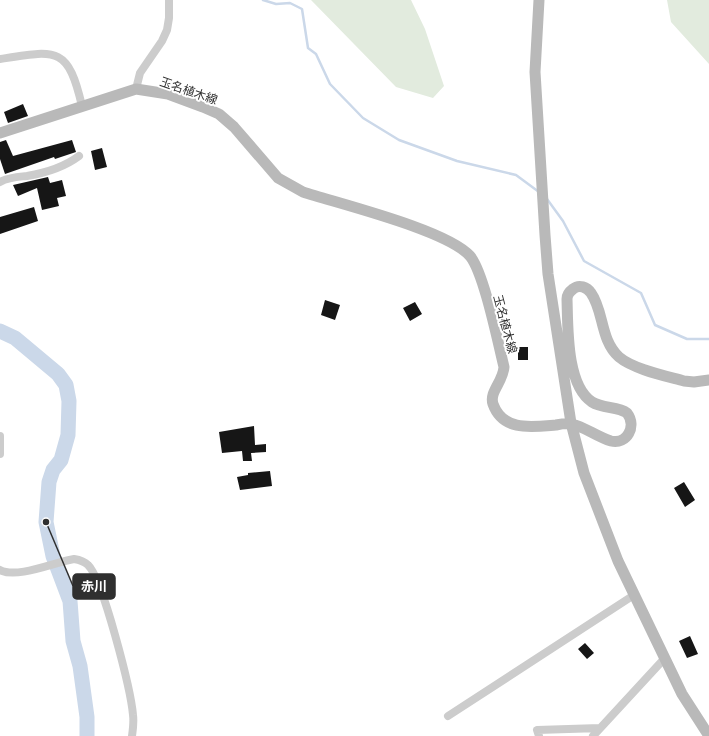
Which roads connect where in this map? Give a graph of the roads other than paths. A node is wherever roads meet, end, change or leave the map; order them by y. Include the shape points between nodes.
1 (169, 0) edge
2 (539, 0) edge
3 (0, 59) edge
4 (136, 89) junction
5 (82, 106) junction
6 (0, 133) edge
7 (78, 156) dead end
8 (0, 182) edge
9 (709, 380) edge
10 (571, 423) junction
11 (0, 436) edge
12 (0, 454) edge
13 (0, 570) edge
14 (634, 595) junction
15 (664, 659) junction
16 (448, 716) dead end
17 (600, 728) junction
18 (132, 736) edge
19 (539, 736) edge
20 (593, 736) edge
21 (709, 736) edge

1 - 4 street via 169,18 162,41 140,73
2 - 10 main road via 535,72 545,236 548,274
3 - 5 street via 43,54 61,58 71,70
4 - 5 main road, 玉名植木線
4 - 10 main road, 玉名植木線 via 168,94 219,114 234,127 278,178 290,186 426,231 461,248 471,257 479,272 504,367 503,376 492,396 501,417 505,422 516,426 536,427
5 - 6 main road, 玉名植木線
7 - 8 street via 62,167 12,177
9 - 10 main road via 684,381 622,359 612,350 590,292 582,286 576,287 568,294 567,299 569,341 576,380 584,396 589,400 625,411 632,423 626,438 617,442
10 - 14 main road via 595,505
11 - 12 street
13 - 18 street via 16,572 74,559 89,566 120,653 133,709
14 - 15 main road
14 - 16 street
15 - 17 street
15 - 21 main road via 682,694
17 - 19 street via 537,730
17 - 20 street

